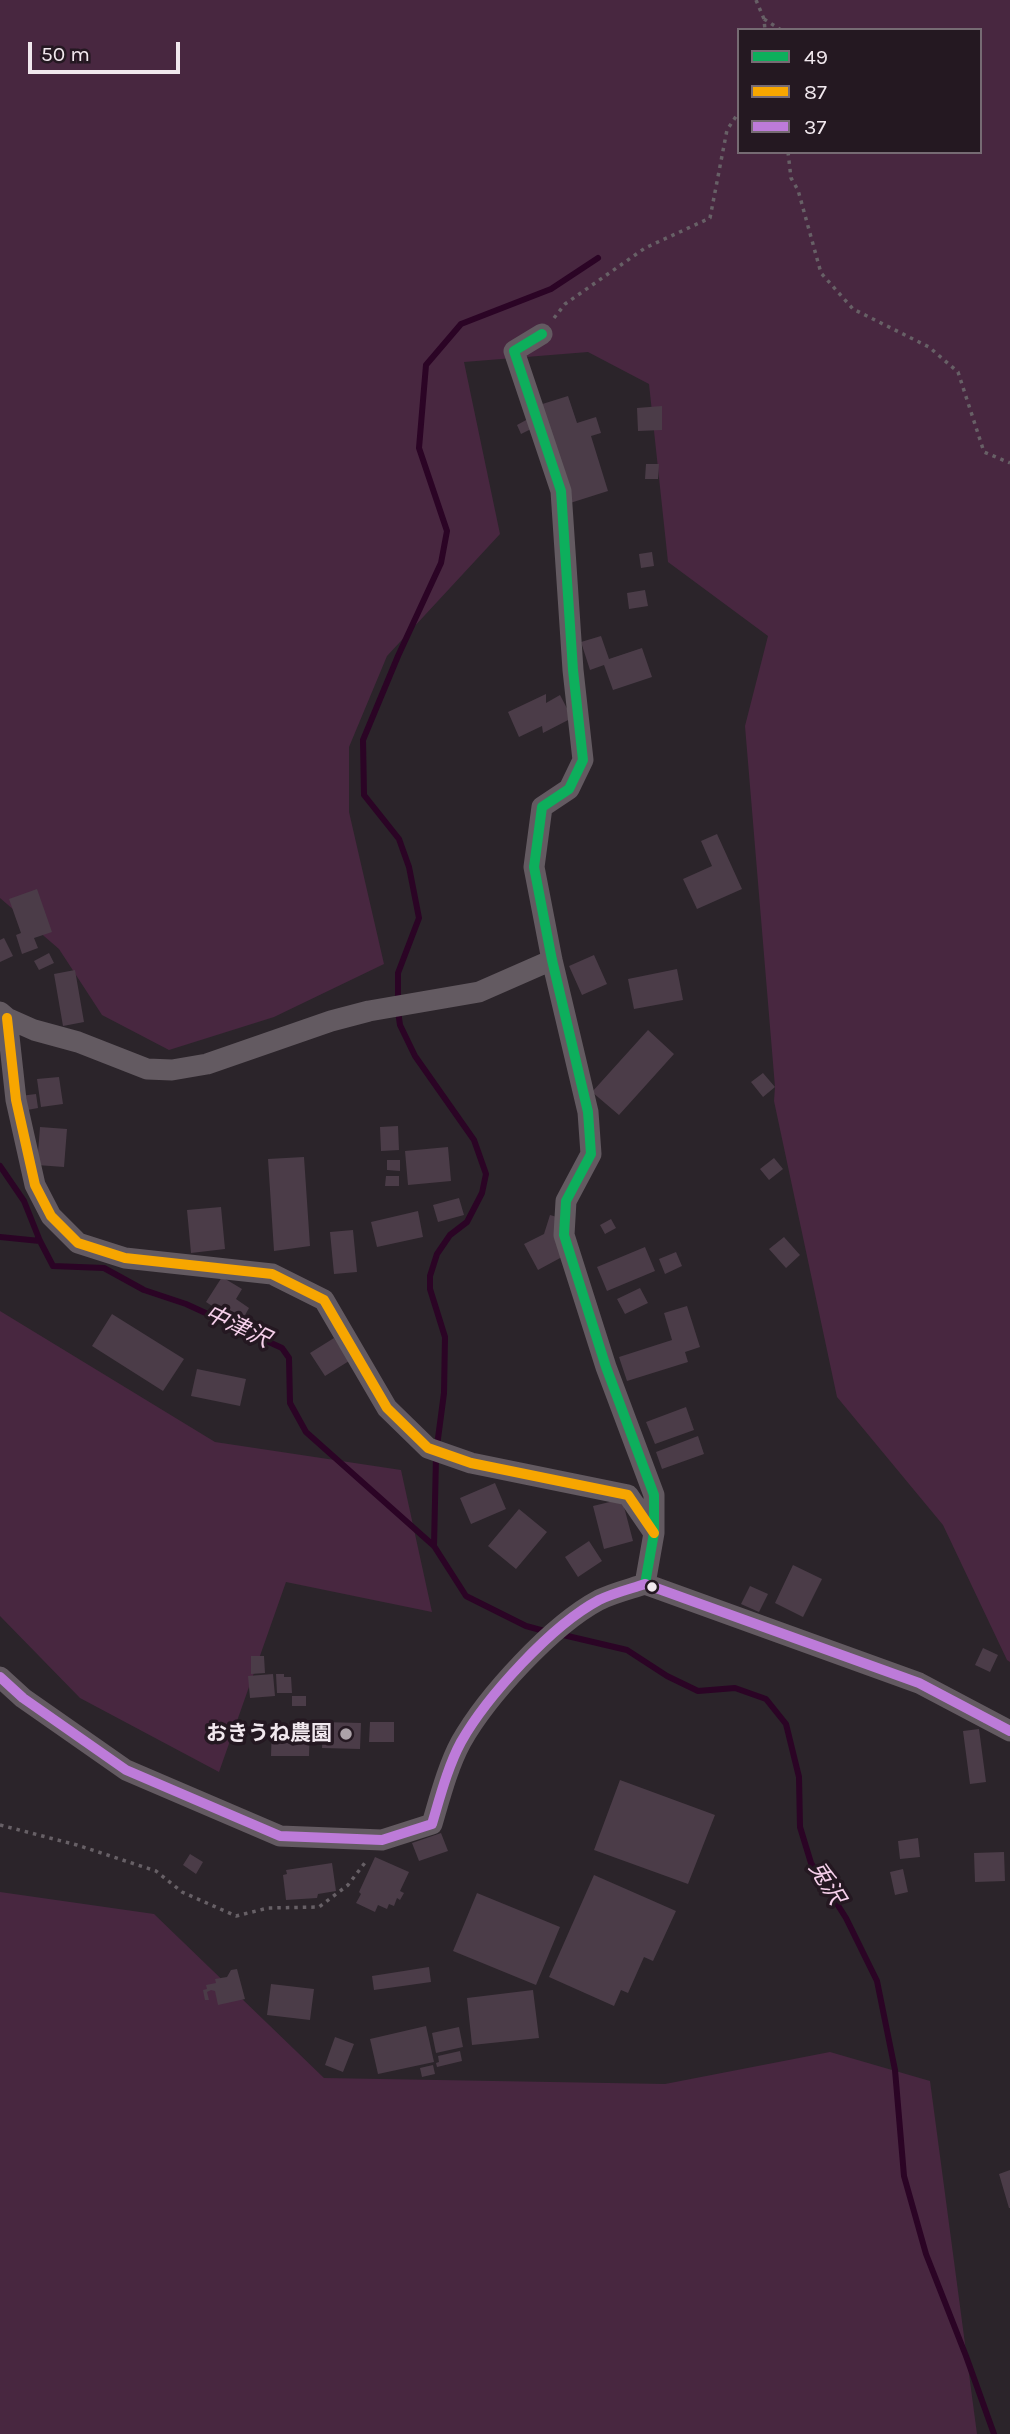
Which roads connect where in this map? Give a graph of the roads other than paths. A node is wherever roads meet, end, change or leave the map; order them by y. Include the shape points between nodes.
1 (542, 334) road end
2 (552, 960) junction
3 (3, 1015) edge
4 (654, 1533) junction
5 (645, 1584) junction
6 (0, 1677) edge
7 (1010, 1731) edge

1 - 2 street via 514,351 561,491 583,760 569,789 542,807 534,867
2 - 3 street via 479,992 369,1011 207,1064 172,1070 147,1069
2 - 4 street via 588,1112 592,1154 566,1202 564,1235 654,1495
3 - 4 street via 35,1185 51,1216 78,1243 125,1258 272,1274 324,1300 387,1408 428,1448 471,1463 628,1495
4 - 5 street
5 - 6 street via 600,1600 552,1633 488,1703 461,1743 432,1824 382,1840 280,1836 139,1776 23,1698
5 - 7 street via 919,1683

